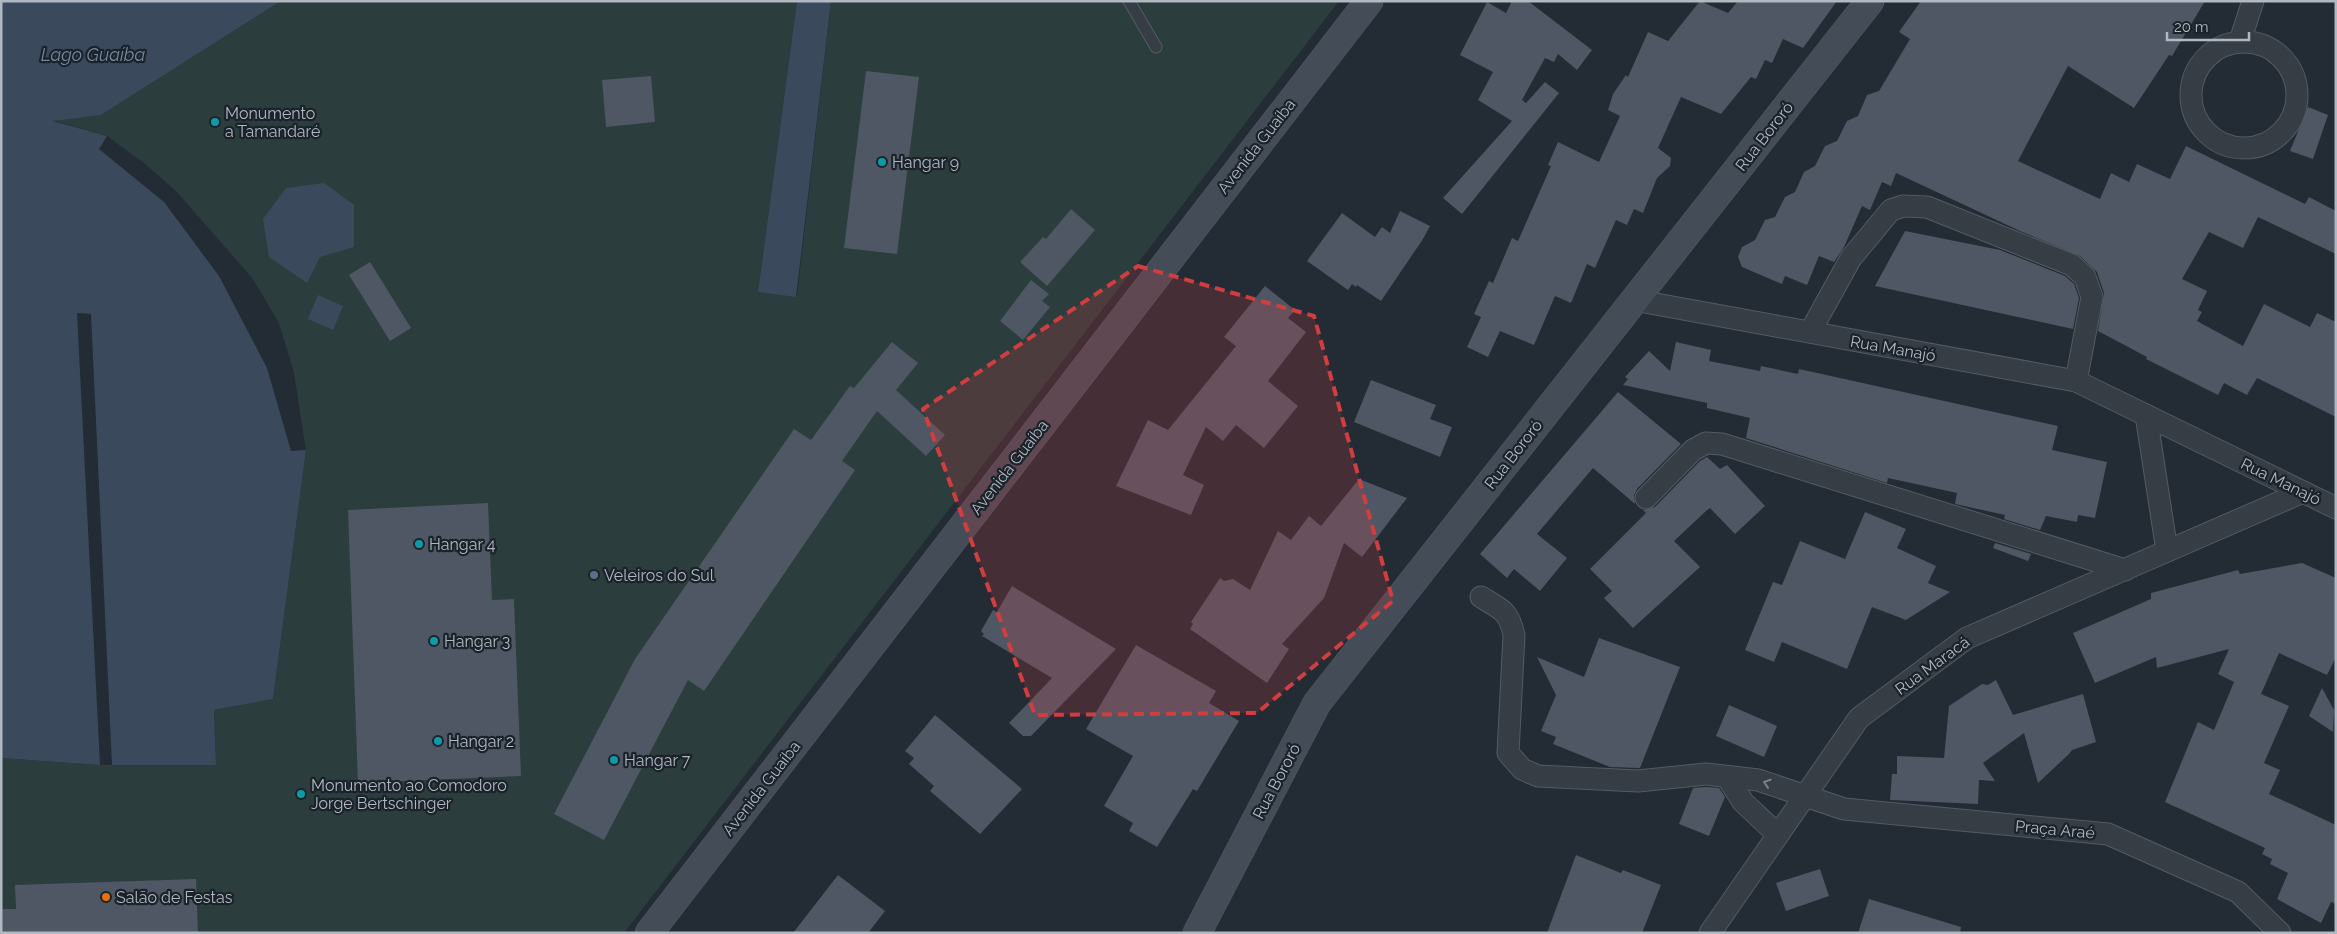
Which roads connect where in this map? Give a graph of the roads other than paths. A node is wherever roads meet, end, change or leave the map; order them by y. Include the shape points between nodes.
1 (1129, 1) edge
2 (1368, 1) edge
3 (1870, 1) edge
4 (2253, 1) edge
5 (2240, 41) junction
6 (1156, 47) dead end
7 (1634, 300) junction
8 (1810, 332) junction
9 (2076, 381) junction
10 (2146, 415) junction
11 (2303, 492) junction
12 (1646, 498) dead end
13 (2336, 508) edge
14 (2167, 552) junction
15 (2125, 570) junction
16 (1482, 597) dead end
17 (1727, 776) junction
18 (1805, 796) junction
19 (1778, 835) junction
20 (649, 933) edge
21 (1197, 933) edge
22 (1710, 933) edge
23 (2280, 933) edge

1 - 6 lane
2 - 20 main road, Avenida Guaíba
3 - 7 main road, Rua Bororó
4 - 5 street
5 - 5 street via 2223,46 2202,62 2191,86 2191,103 2207,134 2239,148 2257,147 2273,140 2287,128 2297,104 2296,77 2274,49 2258,42
7 - 8 street, Rua Manajó
7 - 21 main road, Rua Bororó via 1317,703
8 - 9 street, Rua Manajó
8 - 9 street via 1851,258 1892,210 1904,206 1927,207 2072,265 2085,277 2092,296
9 - 10 street, Rua Manajó
10 - 11 street, Rua Manajó
10 - 14 street
11 - 13 street, Rua Manajó
11 - 14 street, Rua Maracá
12 - 15 street via 1693,450 1706,443 1722,444
14 - 15 street, Rua Maracá
15 - 18 street, Rua Maracá via 1967,638 1859,718
16 - 17 street, Praça Araé via 1506,612 1512,622 1508,752 1522,769 1538,776 1638,781 1706,774
18 -> 17 street, Praça Araé via 1758,780
17 - 19 street via 1743,802
18 - 19 street, Rua Maracá
18 - 23 street, Praça Araé via 1844,810 2108,834 2238,892
19 - 22 street, Rua Maracá

